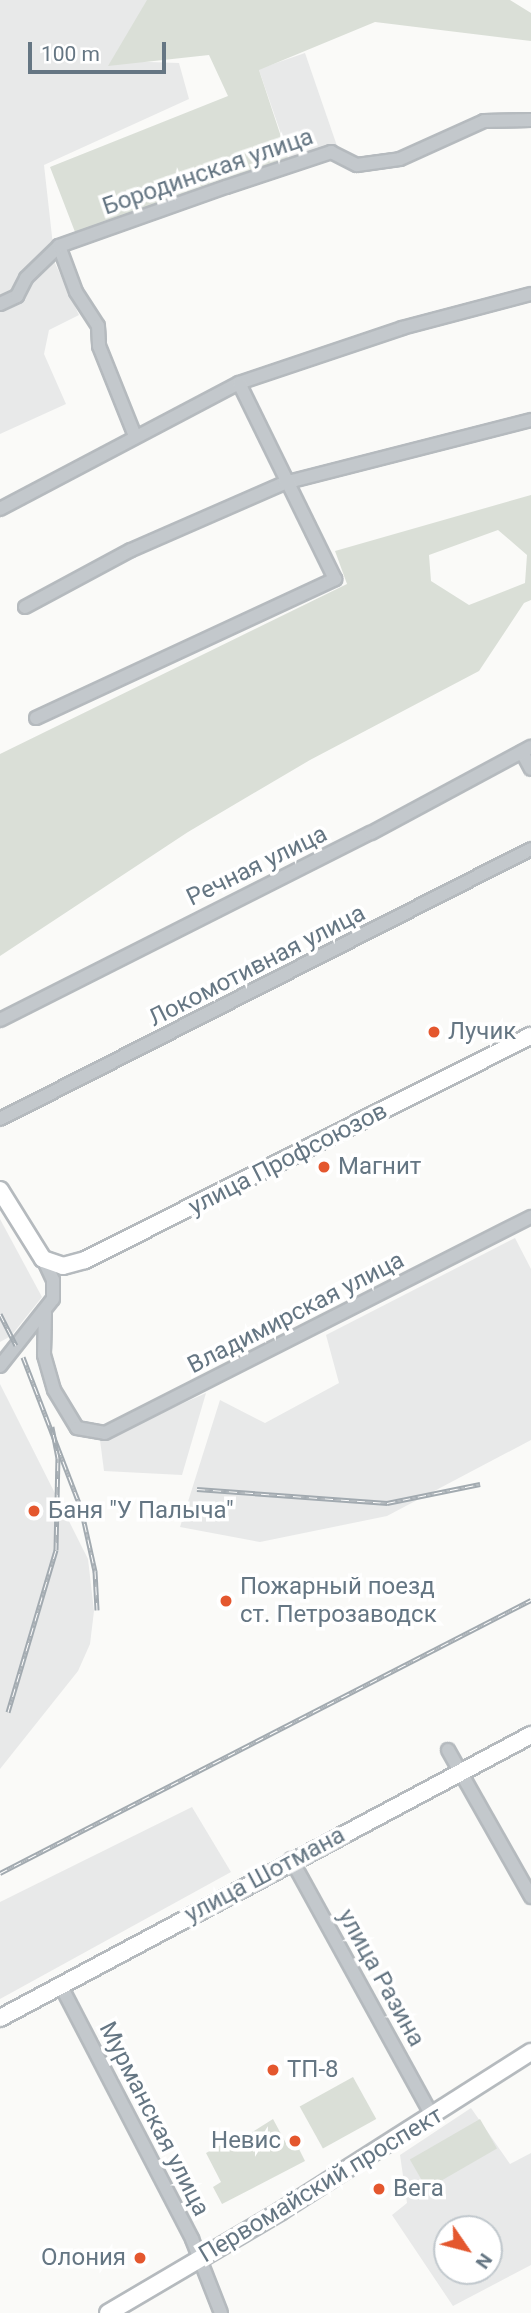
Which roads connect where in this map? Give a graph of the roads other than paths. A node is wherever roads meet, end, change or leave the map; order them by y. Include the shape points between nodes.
1 (531, 120) edge
2 (59, 246) junction
3 (531, 294) edge
4 (0, 304) edge
5 (239, 383) junction
6 (531, 419) edge
7 (135, 436) junction
8 (284, 483) junction
9 (0, 509) edge
10 (26, 607) dead end
11 (36, 718) dead end
12 (527, 750) edge
13 (531, 769) edge
14 (531, 849) edge
15 (0, 1020) edge
16 (531, 1037) edge
17 (0, 1119) edge
18 (0, 1190) edge
19 (531, 1217) edge
20 (43, 1259) junction
21 (45, 1313) junction
22 (0, 1364) edge
23 (531, 1735) edge
24 (448, 1750) dead end
25 (458, 1771) junction
26 (291, 1859) junction
27 (531, 1897) edge
28 (61, 1986) junction
29 (0, 2018) edge
30 (531, 2052) edge
31 (433, 2117) junction
32 (201, 2258) junction
33 (108, 2313) edge
34 (221, 2313) edge

1 - 2 street, Бородинская улица via 484,121 389,160 358,165 331,152
2 - 4 street, Бородинская улица via 26,278 17,296
2 - 7 street via 76,292 98,326 99,346
3 - 5 street via 402,328
5 - 7 street
5 - 8 street
6 - 8 street
7 - 9 street
8 - 10 street via 131,551
8 - 11 street via 335,579
12 - 13 street
12 - 15 street, Речная улица
14 - 17 street, Локомотивная улица
16 - 20 main road, улица Профсоюзов via 85,1260 63,1266
18 - 20 main road
19 - 21 street, Владимирская улица via 105,1433 77,1429 54,1390 44,1354
20 - 21 street via 53,1280 53,1299
21 - 22 street
23 - 25 main road, улица Шотмана
24 - 25 street
25 - 26 main road, улица Шотмана
25 - 27 street
26 - 28 main road, улица Шотмана
26 - 31 street, улица Разина
28 - 29 main road, улица Шотмана
28 - 32 street, Мурманская улица
30 - 31 main road, Первомайский проспект
31 - 32 main road, Первомайский проспект
32 - 33 main road, Первомайский проспект
32 - 34 street, Мурманская улица

